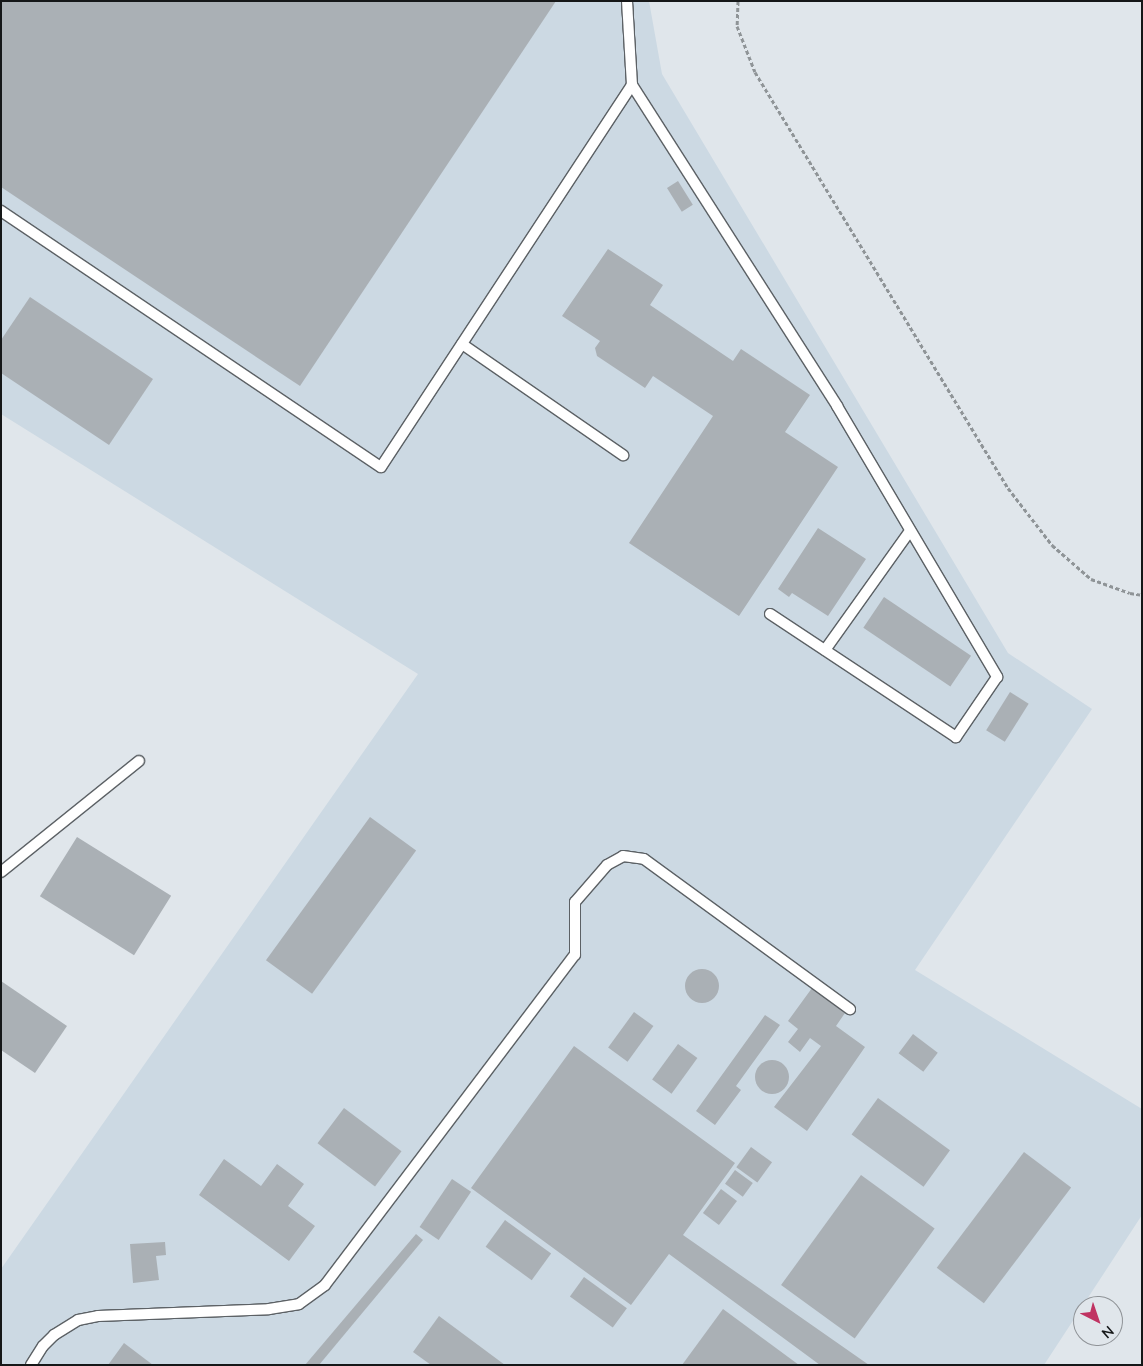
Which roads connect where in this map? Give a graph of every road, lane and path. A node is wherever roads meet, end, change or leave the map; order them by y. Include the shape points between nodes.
1 (627, 1) edge
2 (738, 1) edge
3 (632, 85) junction
4 (1, 211) edge
5 (462, 344) junction
6 (623, 455) dead end
7 (910, 531) junction
8 (1142, 595) edge
9 (770, 614) dead end
10 (825, 650) junction
11 (139, 761) dead end
12 (1, 872) edge
13 (850, 1010) dead end
14 (31, 1365) edge

1 - 3 lane
2 - 8 path via 736,26 755,72 1008,488 1052,545 1091,579
3 - 5 lane
3 - 7 lane via 837,406
4 - 5 lane via 382,467
5 - 6 lane
7 - 10 lane
7 - 10 lane via 997,677 956,737
9 - 10 lane
11 - 12 lane
13 - 14 lane via 644,859 623,856 607,864 575,902 575,955 325,1284 299,1304 269,1310 98,1316 78,1320 42,1346

